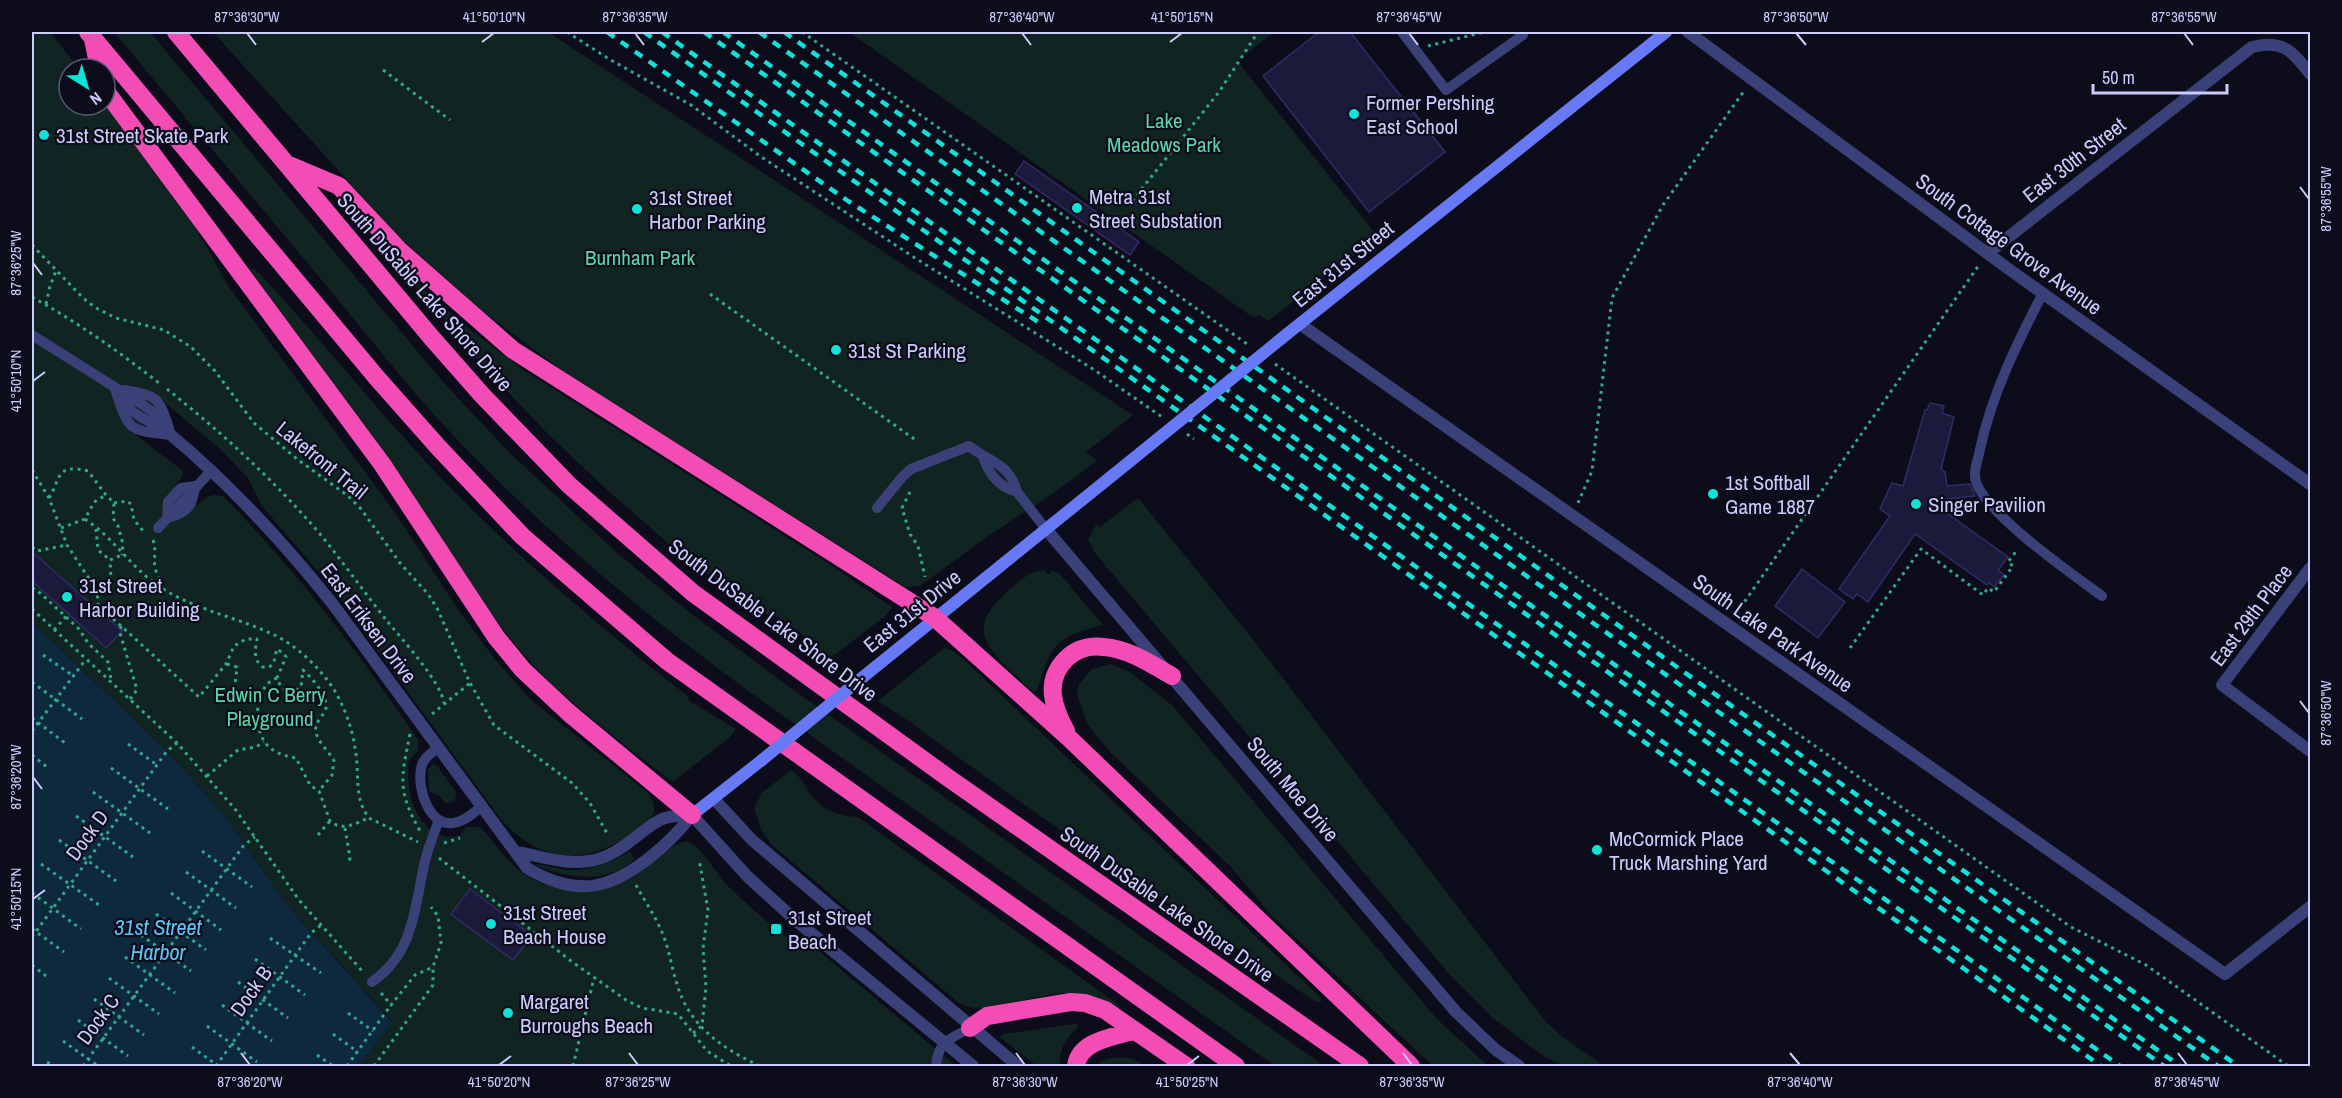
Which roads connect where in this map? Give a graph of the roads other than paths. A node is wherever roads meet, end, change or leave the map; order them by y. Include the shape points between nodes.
1 (176, 32) edge
2 (1402, 32) edge
3 (1666, 32) edge
4 (1688, 32) edge
5 (90, 34) edge
6 (1523, 35) dead end
7 (96, 57) edge
8 (2310, 74) edge
9 (117, 106) edge
10 (287, 164) junction
11 (1988, 253) junction
12 (2043, 293) junction
13 (1299, 324) junction
14 (32, 335) edge
15 (115, 389) junction
16 (171, 435) junction
17 (212, 470) junction
18 (2310, 484) edge
19 (877, 508) dead end
20 (158, 528) dead end
21 (1045, 528) junction
22 (2310, 568) edge
23 (2102, 596) dead end
24 (934, 617) junction
25 (1172, 676) junction
26 (1069, 738) junction
27 (438, 748) junction
28 (2310, 751) edge
29 (714, 799) junction
30 (481, 807) junction
31 (692, 815) junction
32 (439, 820) junction
33 (516, 852) junction
34 (2310, 908) edge
35 (372, 982) road end
36 (970, 1028) junction
37 (1133, 1031) junction
38 (944, 1042) junction
39 (1179, 1063) edge
40 (936, 1066) edge
41 (973, 1066) edge
42 (1018, 1066) edge
43 (1076, 1066) edge
44 (1236, 1066) edge
45 (1360, 1066) edge
46 (1411, 1066) edge
47 (1519, 1066) edge

1 - 10 highway, South DuSable Lake Shore Drive
2 - 6 lane via 1446,90
3 - 13 main road, East 31st Street
4 - 11 street, South Cottage Grove Avenue
5 - 7 highway
5 - 44 highway via 377,378 522,536 667,661
8 - 11 street, East 30th Street via 2300,60 2276,44 2252,47
9 - 31 highway via 375,455 496,637 569,713
10 - 24 highway via 339,186 399,250 513,350
10 - 45 highway, South DuSable Lake Shore Drive via 482,395 569,485 693,593 947,777
11 - 12 street, South Cottage Grove Avenue
12 - 18 street, South Cottage Grove Avenue
12 - 23 lane via 2018,340 1987,415 1974,477 1986,499 2026,539
13 - 21 main road, East 31st Street, bridge
13 - 34 street, South Lake Park Avenue via 2225,974
14 - 15 lane
15 - 16 lane via 154,413
15 - 16 lane via 125,421 140,431
16 - 17 street, East Eriksen Drive
17 - 20 lane
17 - 27 street, East Eriksen Drive via 268,527 332,603
19 - 21 lane via 911,469 969,446 983,457 994,479 1005,489 1017,492
21 - 24 main road, East 31st Drive
21 - 25 street, South Moe Drive
22 - 28 street, East 29th Place via 2222,685
24 - 26 highway
24 - 29 main road, East 31st Drive, bridge
25 - 26 highway via 1121,650 1088,646 1072,653 1058,667 1052,681 1052,699
25 - 47 street, South Moe Drive via 1456,1012
26 - 46 highway
27 - 30 street, East Eriksen Drive
27 - 32 lane via 425,759 421,780 427,804
29 - 31 main road, East 31st Drive
29 - 36 street via 752,840
30 - 32 lane via 461,821
30 - 33 street, East Eriksen Drive
31 - 33 street via 662,818 627,845 591,861 554,862
31 - 33 street, East Eriksen Drive via 677,835 650,856 597,885 563,883 539,876 526,868
31 - 38 street via 770,898
32 - 35 lane via 423,869 412,927 402,949
36 - 37 highway via 987,1016 1071,1002 1105,1010
36 - 38 lane
36 - 42 street
37 - 39 highway
37 - 43 highway via 1093,1042
38 - 40 lane
38 - 41 street

